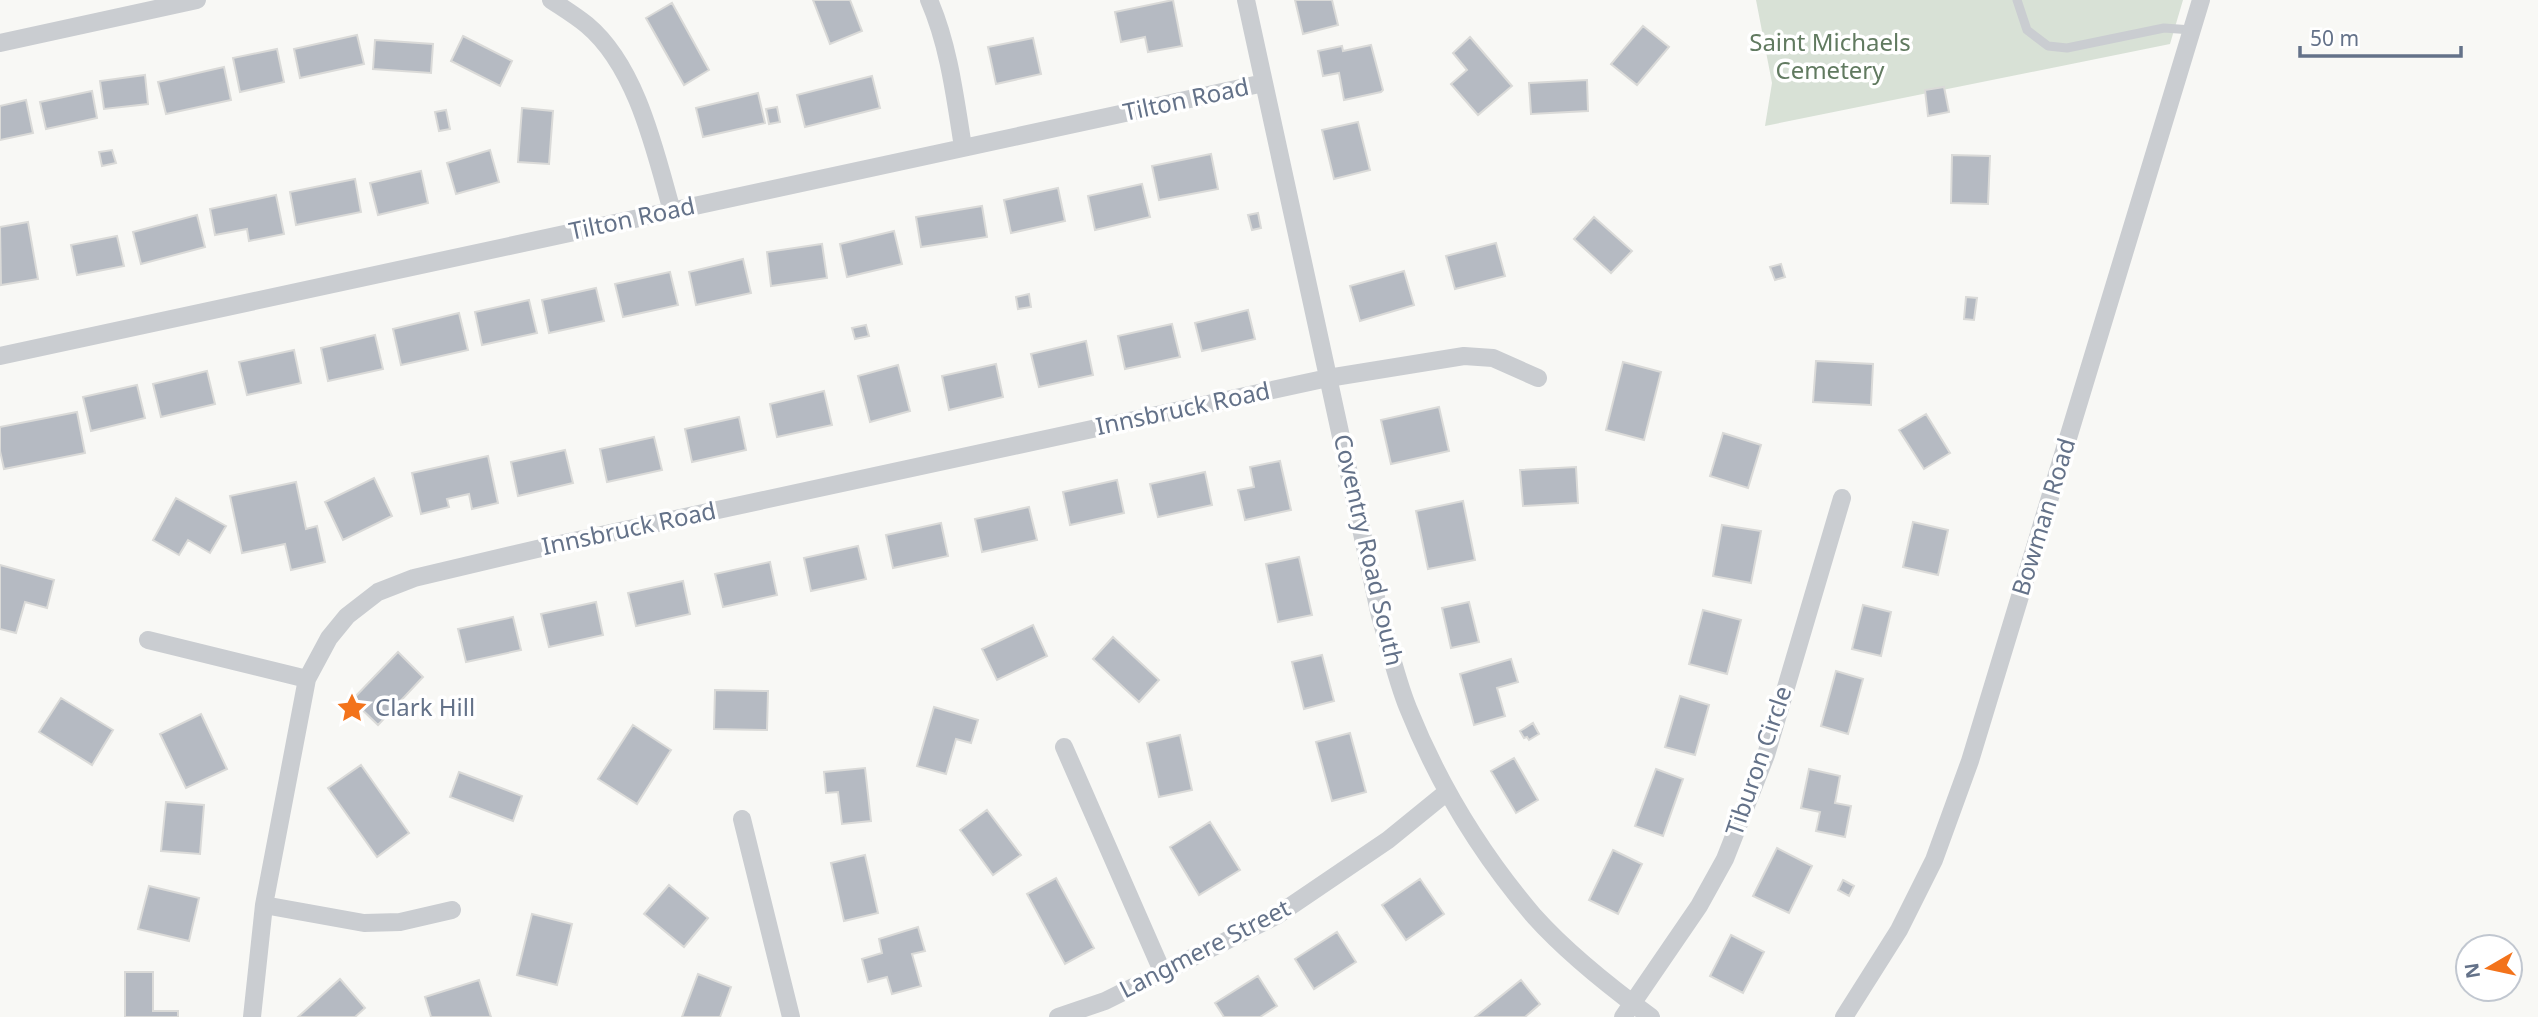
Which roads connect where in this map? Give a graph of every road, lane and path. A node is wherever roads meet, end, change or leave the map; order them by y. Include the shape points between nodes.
1 (197, 0) edge
2 (551, 0) edge
3 (929, 0) edge
4 (1246, 0) edge
5 (2017, 0) edge
6 (2201, 0) edge
7 (2192, 30) junction
8 (0, 43) edge
9 (1264, 83) junction
10 (963, 147) junction
11 (672, 211) junction
12 (0, 356) edge
13 (1328, 378) junction
14 (1538, 378) dead end
15 (1842, 498) dead end
16 (148, 640) dead end
17 (307, 679) junction
18 (1064, 747) dead end
19 (1447, 792) junction
20 (742, 819) dead end
21 (264, 905) junction
22 (452, 909) dead end
23 (1162, 971) junction
24 (1628, 1010) edge
25 (252, 1017) edge
26 (792, 1017) edge
27 (1058, 1017) edge
28 (1651, 1017) edge
29 (1844, 1017) edge

1 - 8 street
2 - 11 street via 588,26 617,61 645,117
3 - 10 street via 951,70
4 - 9 street, Coventry Road South
5 - 7 lane via 2027,30 2048,46 2067,48 2164,28
6 - 7 street, Bowman Road
7 - 29 street, Bowman Road via 1969,761 1934,860 1899,930
9 - 10 street, Tilton Road
9 - 13 street, Coventry Road South
10 - 11 street, Tilton Road
11 - 12 street, Tilton Road
13 - 14 street, Innsbruck Road via 1464,356 1493,358
13 - 17 street, Innsbruck Road via 414,578 378,592 347,616
13 - 19 street, Coventry Road South via 1380,616 1406,705
15 - 24 street, Tiburon Circle via 1766,755 1725,859 1699,906
16 - 17 street
17 - 21 street, Innsbruck Road
18 - 23 street
19 - 23 street, Langmere Street via 1388,840 1276,916
19 - 24 street, Coventry Road South via 1492,863 1535,917
20 - 26 street
21 - 22 street via 364,923 400,922
21 - 25 street, Innsbruck Road
23 - 27 street, Langmere Street via 1105,1001
24 - 28 street, Coventry Road South

